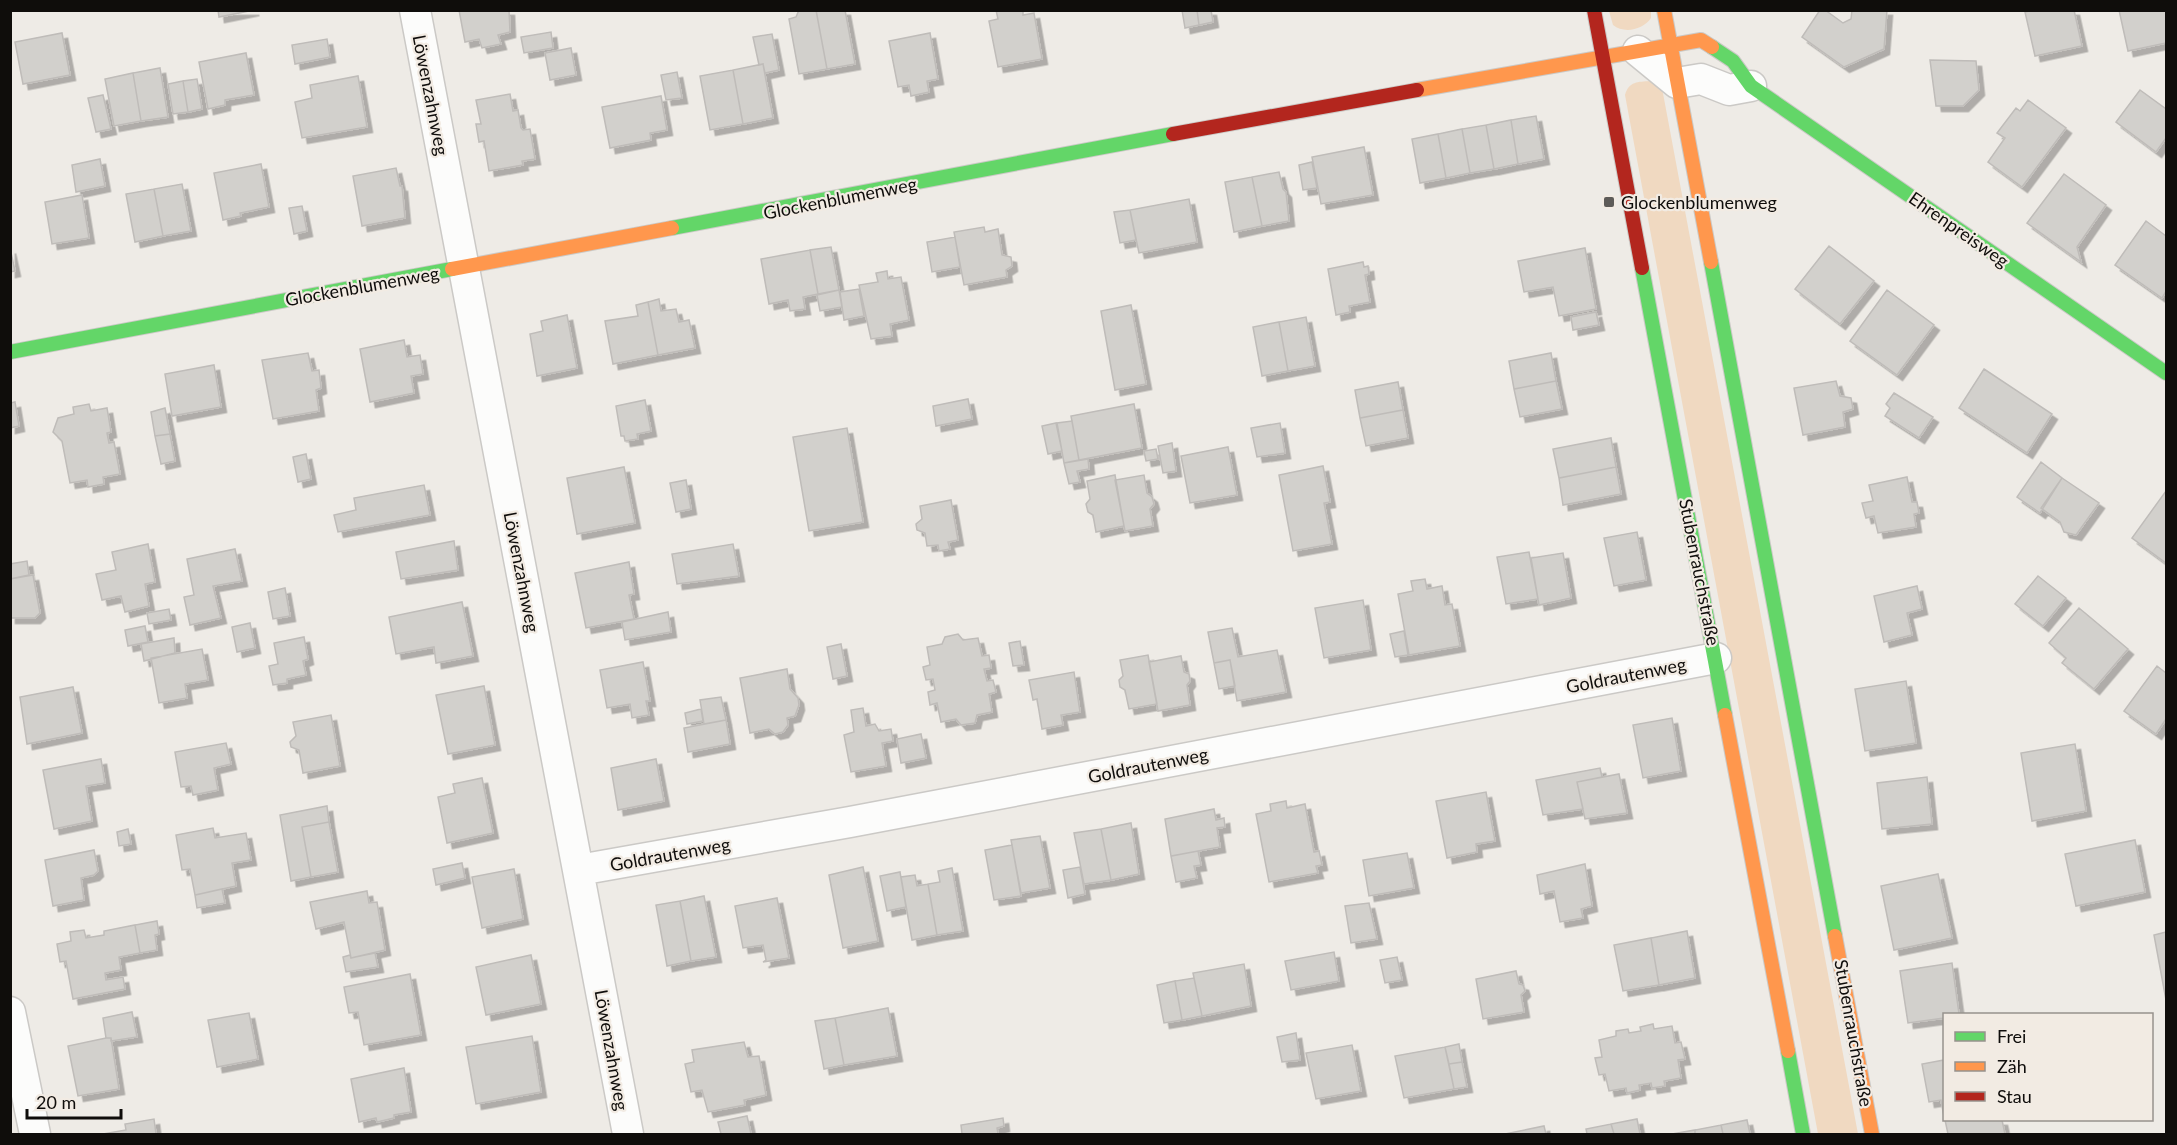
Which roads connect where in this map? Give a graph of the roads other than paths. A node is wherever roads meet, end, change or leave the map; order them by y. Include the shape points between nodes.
1 (415, 10) edge
2 (1594, 10) edge
3 (1664, 10) edge
4 (1669, 45) junction
5 (1638, 51) junction
6 (1602, 58) junction
7 (1677, 83) junction
8 (1751, 86) junction
9 (464, 267) junction
10 (10, 352) edge
11 (2166, 373) edge
12 (1716, 657) junction
13 (579, 870) junction
14 (10, 1012) edge
15 (34, 1134) edge
16 (628, 1134) edge
17 (1803, 1134) edge
18 (1872, 1134) edge

1 - 9 street, Löwenzahnweg
2 - 6 street, Stubenrauchstraße
3 - 4 street, Stubenrauchstraße
4 - 5 street, Glockenblumenweg
4 - 7 street, Stubenrauchstraße
4 - 8 street, Ehrenpreisweg via 1701,40 1733,61
5 - 6 street, Glockenblumenweg
5 - 7 street
6 - 9 street, Glockenblumenweg via 1324,106
6 - 12 street, Stubenrauchstraße
7 - 8 street via 1701,79 1729,90
7 - 18 street, Stubenrauchstraße
8 - 11 street, Ehrenpreisweg
9 - 10 street, Glockenblumenweg
9 - 13 street, Löwenzahnweg
12 - 13 street, Goldrautenweg via 873,818
12 - 17 street, Stubenrauchstraße
13 - 16 street, Löwenzahnweg
14 - 15 street

